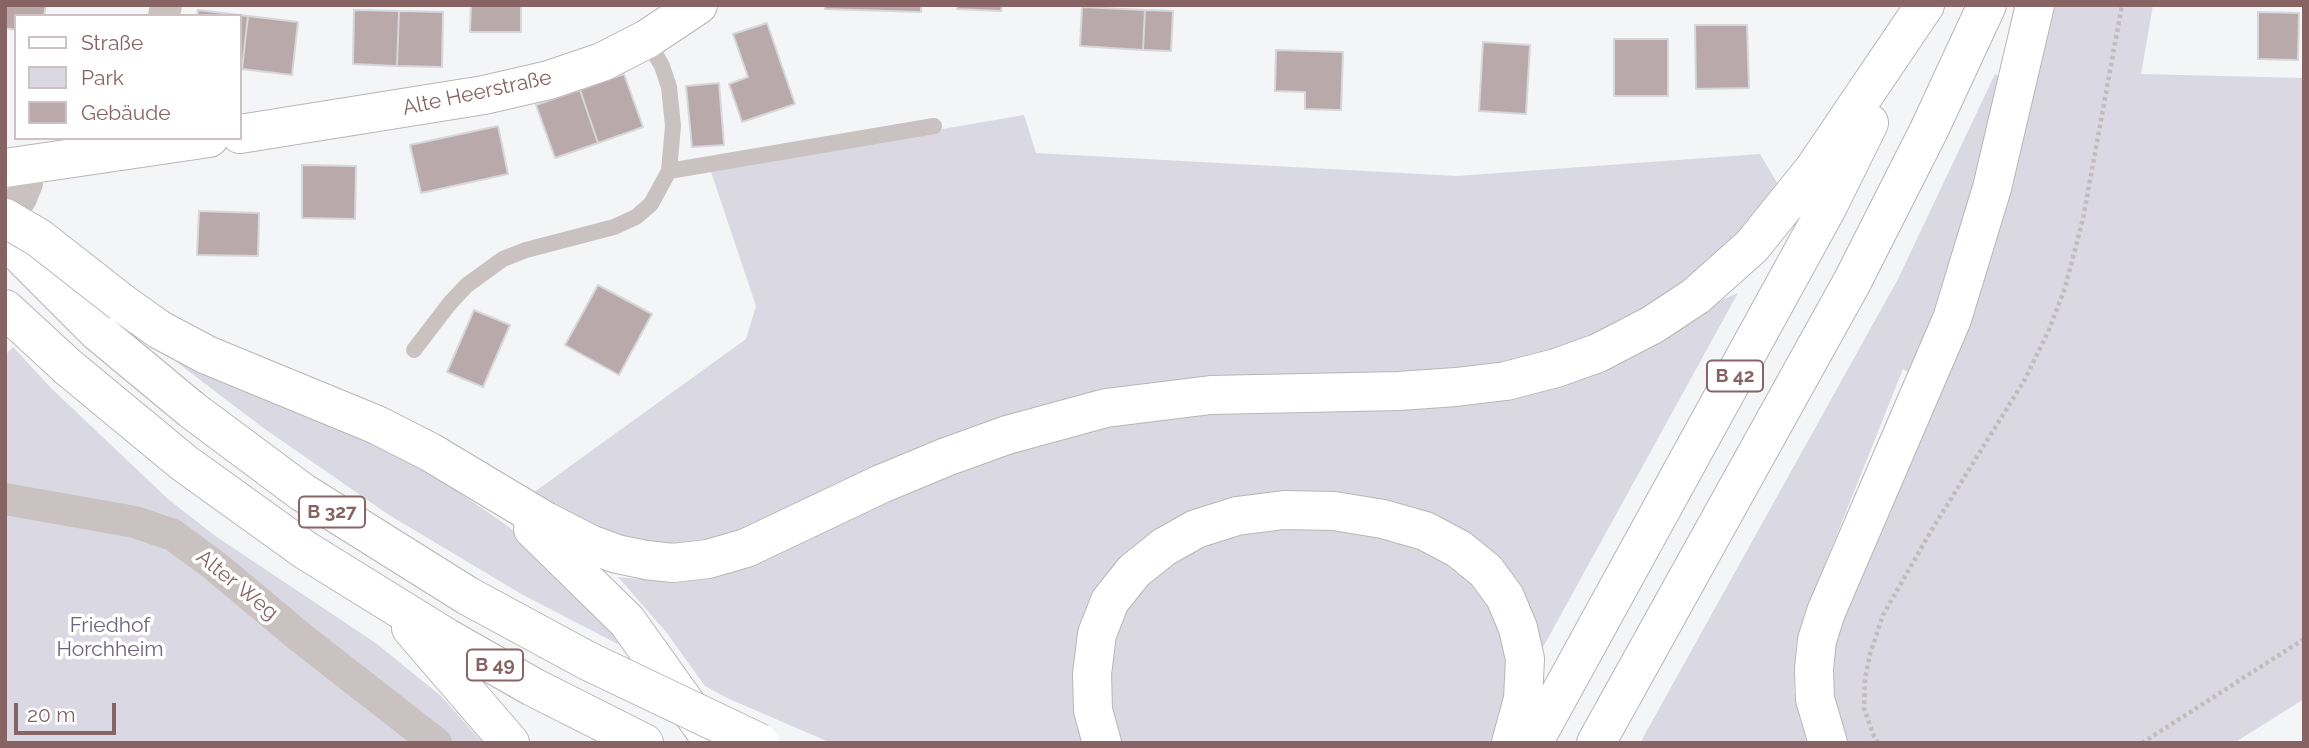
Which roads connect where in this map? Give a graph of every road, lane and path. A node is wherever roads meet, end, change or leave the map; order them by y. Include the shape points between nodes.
1 (698, 5) edge
2 (1927, 5) edge
3 (1987, 5) edge
4 (2035, 5) edge
5 (2122, 5) edge
6 (647, 39) junction
7 (934, 126) dead end
8 (242, 134) edge
9 (186, 140) edge
10 (152, 143) edge
11 (16, 167) edge
12 (669, 170) junction
13 (5, 219) edge
14 (5, 239) edge
15 (5, 309) edge
16 (414, 350) dead end
17 (470, 476) junction
18 (5, 499) edge
19 (392, 605) junction
20 (2304, 639) edge
21 (436, 743) edge
22 (510, 743) edge
23 (644, 743) edge
24 (714, 743) edge
25 (760, 743) edge
26 (1102, 743) edge
27 (1511, 743) edge
28 (1533, 743) edge
29 (1596, 743) edge
30 (1828, 743) edge
31 (1878, 743) edge
32 (2142, 743) edge

1 - 6 main road, Alte Heerstraße
2 - 17 main road via 1814,169 1752,246 1696,296 1652,325 1556,368 1457,387 1211,395 1106,408 946,457 746,548 673,563 646,561 590,544
2 - 28 main road, B 42 via 1828,206
3 - 29 main road, B 42 via 1852,282
4 - 30 main road via 1992,188 1952,320 1817,640 1815,699
5 - 31 path via 2066,288 2024,380 1883,615 1865,679 1864,708
6 - 8 main road, Alte Heerstraße via 602,62 521,87
6 - 12 lane via 662,66 673,104
7 - 12 lane
9 - 10 main road
10 - 11 main road
11 - 13 street via 27,183 22,198
12 - 16 lane via 651,204 636,217 503,259 450,303
13 - 17 main road, bridge via 56,250 160,330 206,355 377,425
14 - 25 main road, B 327, bridge via 98,332 302,492 468,596 588,661
15 - 19 main road, B 327 via 204,478
17 - 24 main road via 584,576 627,621
18 - 21 street, Alter Weg via 135,522 173,534
19 - 22 main road
19 - 23 main road, B 49 via 522,681
20 - 32 path
26 - 27 main road via 1093,710 1097,634 1111,601 1134,571 1196,529 1237,516 1284,510 1334,511 1415,528 1459,549 1486,571 1505,597 1525,659 1523,699

